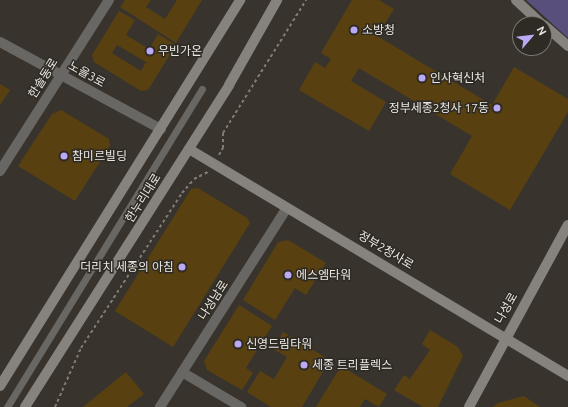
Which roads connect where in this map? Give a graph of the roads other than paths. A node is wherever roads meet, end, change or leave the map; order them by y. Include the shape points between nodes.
1 (109, 0) edge
2 (240, 0) edge
3 (277, 0) edge
4 (516, 0) edge
5 (533, 16) edge
6 (552, 33) edge
7 (0, 42) edge
8 (568, 46) edge
9 (61, 74) junction
10 (202, 89) dead end
11 (161, 129) junction
12 (189, 149) junction
13 (0, 171) edge
14 (288, 208) junction
15 (568, 225) edge
16 (505, 336) junction
17 (182, 372) junction
18 (568, 376) edge
19 (0, 386) edge
20 (7, 407) edge
21 (25, 407) edge
22 (160, 407) edge
23 (241, 407) edge
24 (469, 407) edge

1 - 9 street, 한솔동로
2 - 11 street, 한누리대로
3 - 12 street, 한누리대로
4 - 5 street
6 - 8 street
7 - 9 street, 노을3로
9 - 11 street, 노을3로
9 - 13 street, 한솔동로
10 - 20 lane
11 - 19 street, 한누리대로
12 - 14 street, 정부2청사로
12 - 21 street, 한누리대로
14 - 16 street, 정부2청사로
14 - 17 street, 나성남로
15 - 16 street, 나성로
16 - 18 street, 정부2청사로
16 - 24 street, 나성로
17 - 22 street, 나성남로
17 - 23 street

